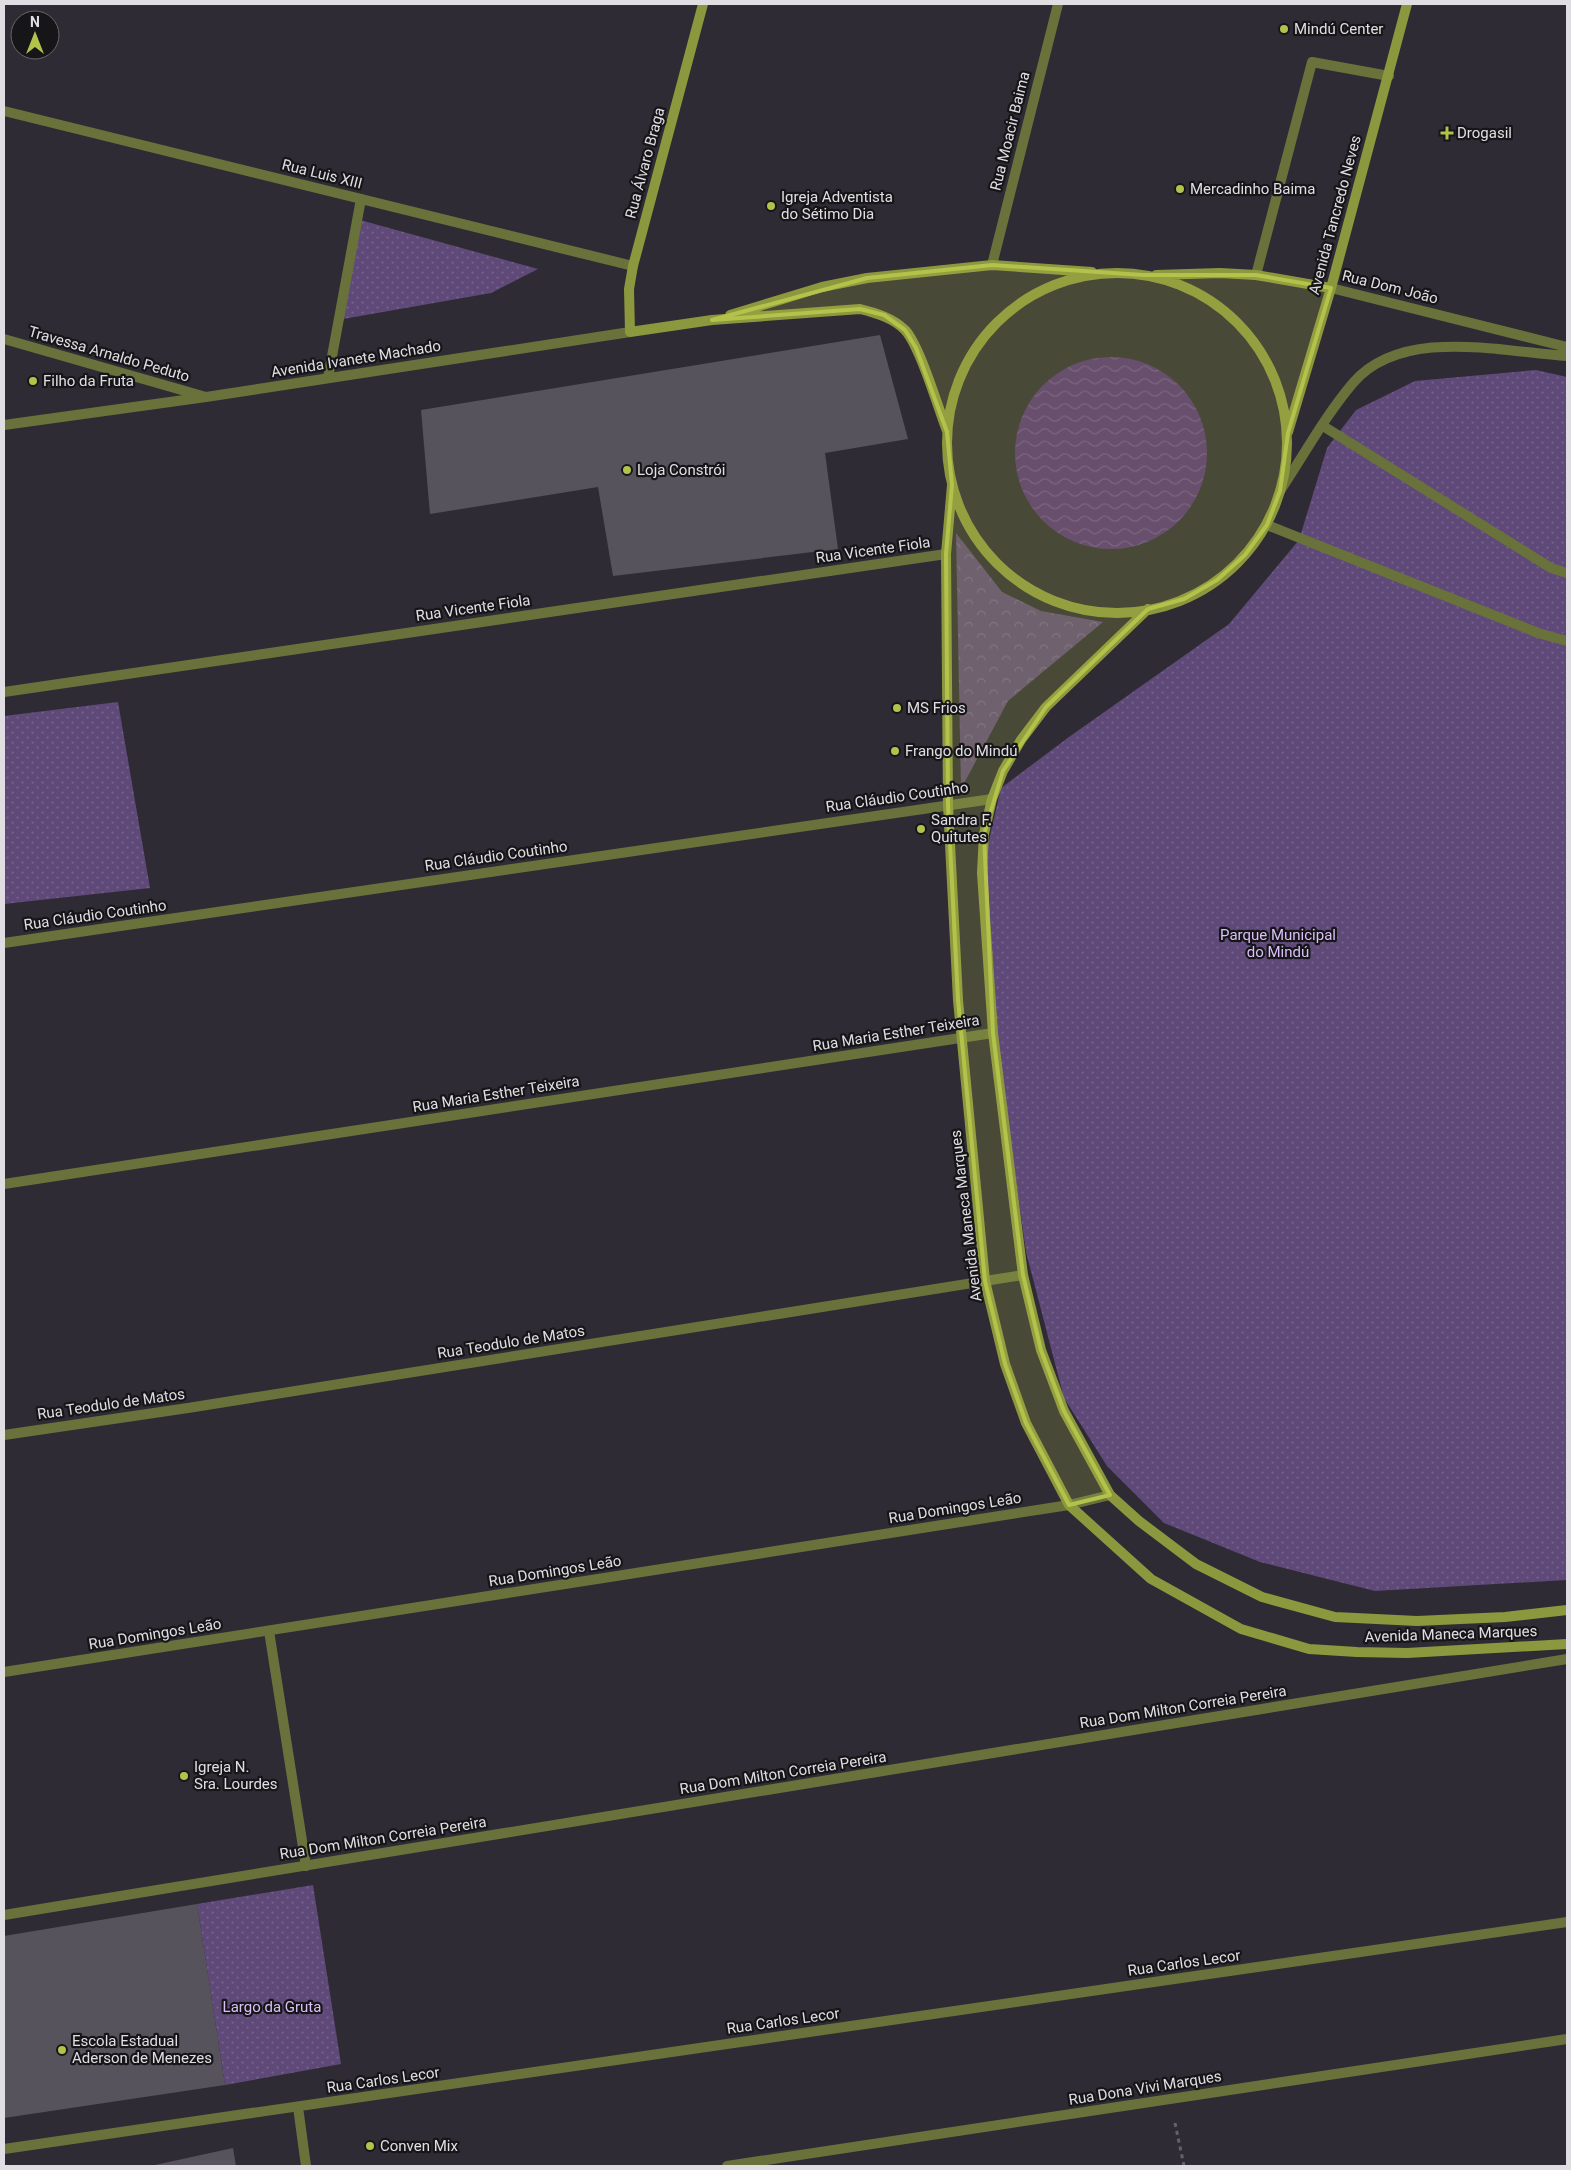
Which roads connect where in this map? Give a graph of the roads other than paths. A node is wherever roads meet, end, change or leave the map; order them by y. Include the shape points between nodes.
1 (703, 4) edge
2 (1058, 4) edge
3 (1407, 4) edge
4 (1389, 76) junction
5 (4, 111) edge
6 (361, 199) junction
7 (992, 265) junction
8 (633, 266) junction
9 (1103, 273) junction
10 (1142, 275) junction
11 (1256, 275) junction
12 (1331, 288) junction
13 (712, 320) junction
14 (630, 332) junction
15 (4, 339) edge
16 (1567, 347) edge
17 (1567, 356) edge
18 (328, 378) junction
19 (206, 397) junction
20 (4, 425) edge
21 (1323, 426) junction
22 (947, 432) junction
23 (1288, 433) junction
24 (952, 485) junction
25 (1280, 491) junction
26 (1267, 525) junction
27 (946, 554) junction
28 (1567, 573) edge
29 (1148, 610) junction
30 (1567, 641) edge
31 (4, 692) edge
32 (992, 799) junction
33 (948, 805) junction
34 (4, 943) edge
35 (993, 1033) junction
36 (961, 1038) junction
37 (4, 1184) edge
38 (1023, 1276) junction
39 (985, 1281) junction
40 (4, 1435) edge
41 (1110, 1495) junction
42 (1069, 1505) junction
43 (1567, 1610) edge
44 (269, 1631) junction
45 (1567, 1644) edge
46 (1567, 1659) edge
47 (4, 1672) edge
48 (306, 1866) junction
49 (4, 1915) edge
50 (1567, 1922) edge
51 (1567, 2039) edge
52 (298, 2107) junction
53 (4, 2149) edge
54 (306, 2166) edge
55 (727, 2166) edge

1 - 8 main road, Rua Álvaro Braga
2 - 7 street, Rua Moacir Baima
3 - 4 main road, Avenida Tancredo Neves
4 - 11 street via 1312,62
4 - 12 main road, Avenida Tancredo Neves
5 - 6 street, Rua Luis XIII
6 - 8 street, Rua Luis XIII
6 - 18 street
7 - 9 main road, Avenida Ivanete Machado
7 - 13 main road, Avenida Ivanete Machado via 822,287
8 - 14 main road, Rua Álvaro Braga via 629,290
9 - 10 main road
9 - 22 main road via 1064,281 1027,299 995,323 970,355 954,392
10 - 11 main road, Rua Dom João
10 - 23 main road via 1180,285 1214,303 1243,329 1266,360 1281,396
11 - 12 main road, Rua Dom João
12 - 16 street, Rua Dom João
12 - 23 main road, Avenida Tancredo Neves
13 - 14 main road, Avenida Ivanete Machado
13 - 22 main road, Avenida Ivanete Machado via 860,309 884,315 905,330 916,348
14 - 18 street, Avenida Ivanete Machado
15 - 19 street, Travessa Arnaldo Peduto
17 - 21 street via 1466,346 1424,348 1382,360 1354,382
18 - 19 street, Avenida Ivanete Machado
19 - 20 street, Avenida Ivanete Machado
21 - 25 street
21 - 28 street via 1551,568
22 - 24 main road via 947,459
23 - 25 main road via 1287,462
24 - 27 main road, Avenida Maneca Marques
24 - 29 main road via 967,524 992,559 1025,586 1064,604 1105,612
25 - 26 main road
26 - 29 main road via 1245,555 1217,580 1184,599
26 - 30 street via 1538,633
27 - 31 street, Rua Vicente Fiola
27 - 33 main road, Avenida Maneca Marques
29 - 32 main road, Avenida Maneca Marques via 1046,707 1021,740
32 - 33 street, Rua Cláudio Coutinho
32 - 35 main road, Avenida Maneca Marques via 984,834 982,873
33 - 34 street, Rua Cláudio Coutinho
33 - 36 main road, Avenida Maneca Marques
35 - 36 street, Rua Maria Esther Teixeira
35 - 38 main road, Avenida Maneca Marques
36 - 37 street, Rua Maria Esther Teixeira
36 - 39 main road, Avenida Maneca Marques
38 - 39 street, Rua Teodulo de Matos
38 - 41 main road, Avenida Maneca Marques via 1041,1350 1064,1411
39 - 40 street, Rua Teodulo de Matos
39 - 42 main road, Avenida Maneca Marques via 1005,1364 1026,1422
41 - 42 street, Rua Domingos Leão
41 - 43 main road, Avenida Maneca Marques via 1196,1564 1262,1597 1335,1616 1417,1621
42 - 44 street, Rua Domingos Leão
42 - 45 main road, Avenida Maneca Marques via 1151,1579 1241,1630 1309,1649 1407,1653
44 - 47 street, Rua Domingos Leão
44 - 48 street
46 - 48 street, Rua Dom Milton Correia Pereira
48 - 49 street, Rua Dom Milton Correia Pereira
50 - 52 street, Rua Carlos Lecor
51 - 55 street, Rua Dona Vivi Marques
52 - 53 street, Rua Carlos Lecor
52 - 54 street

